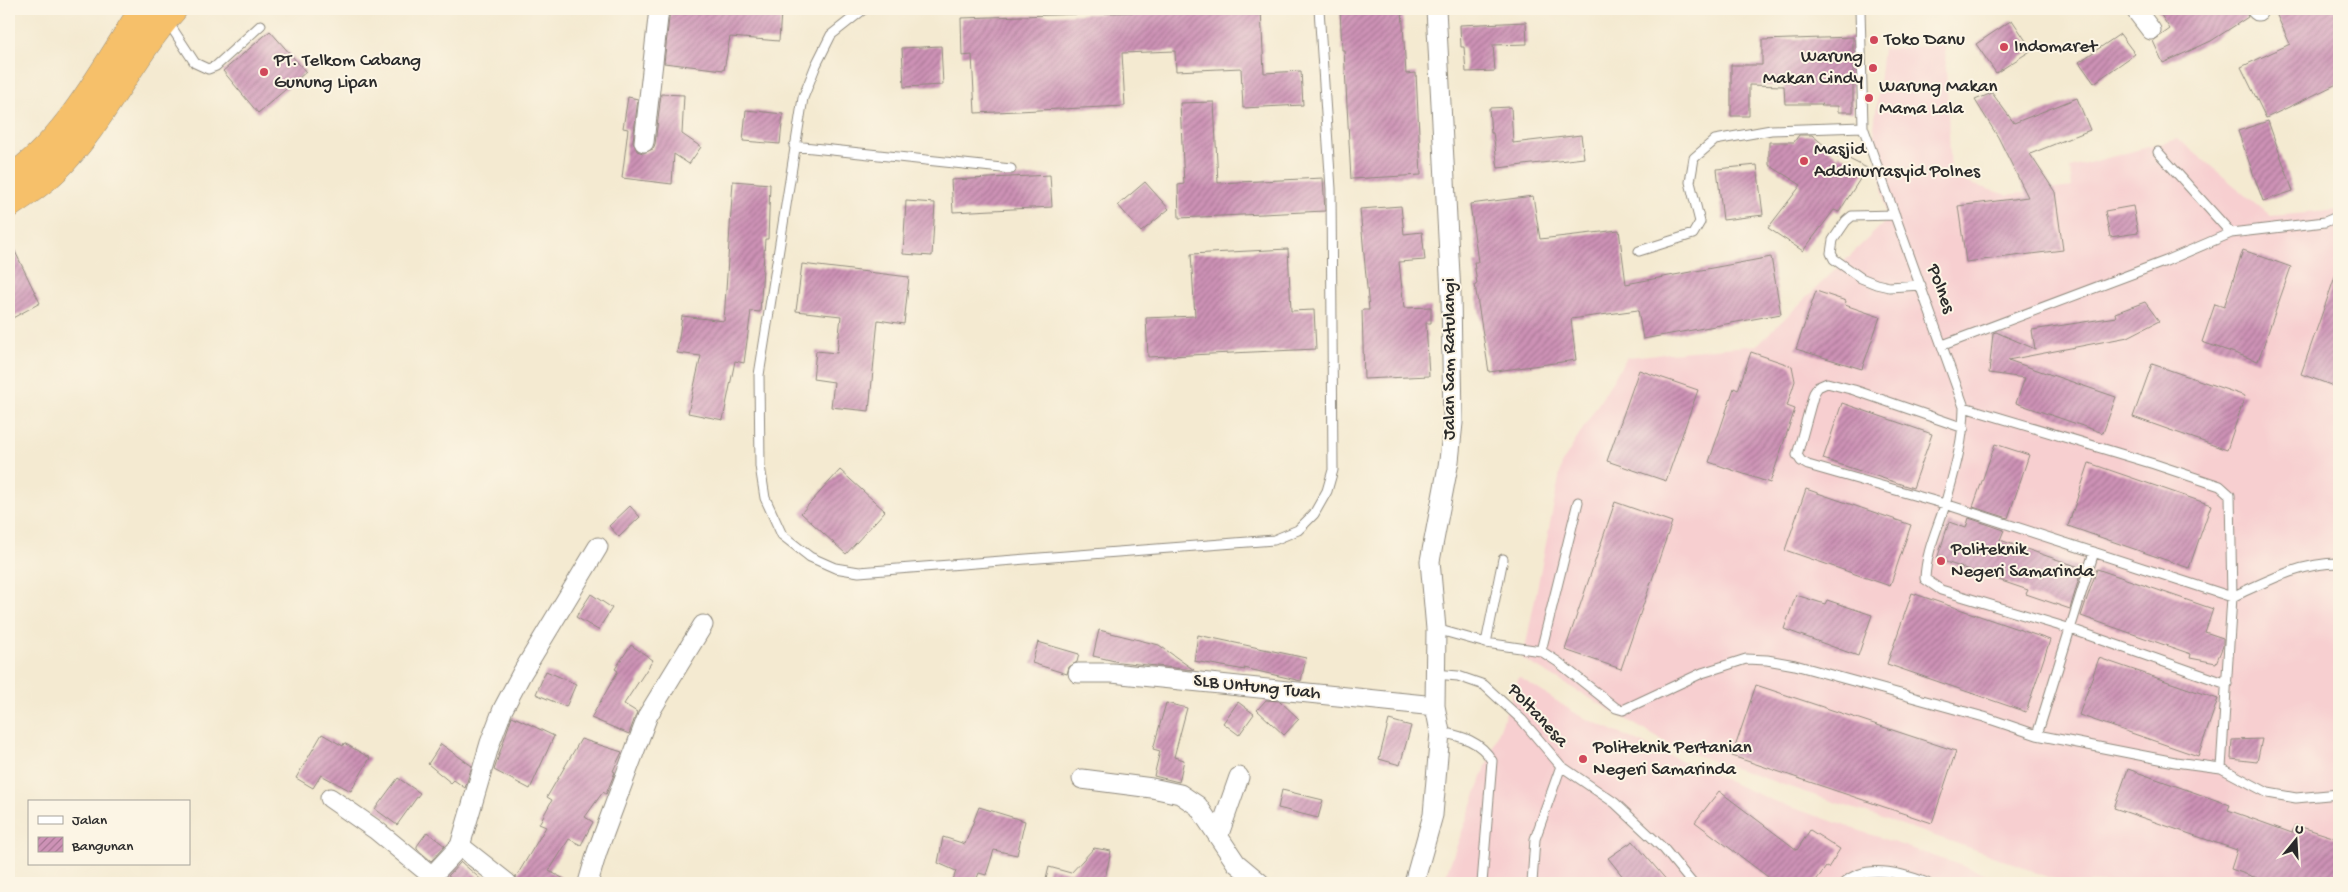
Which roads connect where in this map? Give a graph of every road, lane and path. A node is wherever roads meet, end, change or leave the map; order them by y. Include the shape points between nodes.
1 (659, 9) edge
2 (864, 9) edge
3 (1319, 9) edge
4 (1436, 9) edge
5 (1860, 9) edge
6 (2135, 9) edge
7 (161, 12) edge
8 (261, 25) dead end
9 (2150, 30) dead end
10 (1863, 127) junction
11 (644, 142) dead end
12 (794, 146) junction
13 (2158, 152) dead end
14 (1011, 169) dead end
15 (9, 180) edge
16 (9, 204) edge
17 (1895, 215) junction
18 (2339, 216) edge
19 (2231, 233) junction
20 (1639, 251) dead end
21 (1921, 285) junction
22 (1943, 345) junction
23 (1964, 407) junction
24 (1964, 428) junction
25 (1578, 502) dead end
26 (1945, 504) junction
27 (598, 547) dead end
28 (2094, 552) junction
29 (1503, 559) dead end
30 (2339, 563) edge
31 (2232, 596) junction
32 (703, 624) dead end
33 (1436, 629) junction
34 (2071, 629) junction
35 (1486, 643) junction
36 (1541, 651) junction
37 (1078, 673) dead end
38 (1435, 674) junction
39 (2227, 684) junction
40 (1435, 706) junction
41 (1440, 732) junction
42 (2037, 734) junction
43 (1561, 766) junction
44 (2221, 768) junction
45 (1240, 777) dead end
46 (1082, 779) dead end
47 (2339, 794) edge
48 (330, 798) dead end
49 (1219, 834) junction
50 (460, 846) junction
51 (507, 883) edge
52 (588, 883) edge
53 (1260, 883) edge
54 (1414, 883) edge
55 (1482, 883) edge
56 (1532, 883) edge
57 (1692, 883) edge
58 (1844, 883) edge
59 (1927, 883) edge

1 - 11 street
2 - 12 lane via 831,35 803,98
3 - 12 lane via 1331,189 1333,470 1328,491 1314,514 1298,530 1274,540 859,572 835,568 810,557 782,535 765,498 760,466 759,375
4 - 33 street, Jalan Sam Ratulangi via 1451,294 1453,423 1430,561
5 - 10 lane, Polnes
6 - 9 street
7 - 8 lane via 195,63 208,69 216,66
7 - 15 highway via 40,157
7 - 16 highway via 103,109 72,150 53,171
10 - 17 lane, Polnes
10 - 20 lane via 1771,130 1714,140 1694,158 1690,182 1700,222 1693,234
12 - 14 lane
13 - 19 lane
17 - 21 lane, Polnes
17 - 21 lane via 1852,216 1833,240 1831,253 1834,259 1854,273 1876,284 1889,287
18 - 19 lane via 2325,222
19 - 22 lane via 2166,261
21 - 22 lane, Polnes
22 - 23 lane, Polnes
23 - 24 lane, Polnes
23 - 31 lane via 2077,439 2220,486 2230,495
24 - 26 lane, Polnes
24 - 26 lane via 1827,383 1814,393 1797,455 1808,466
25 - 36 lane
26 - 28 lane
26 - 34 lane, Polnes via 1926,561 1925,579 1941,590
27 - 50 street via 522,672 504,709 490,743
28 - 31 lane
28 - 34 lane
29 - 35 lane
30 - 31 lane via 2318,563
31 - 39 lane
32 - 52 street via 648,715
33 - 35 lane
33 - 38 street, Jalan Sam Ratulangi
34 - 39 lane
34 - 42 lane
35 - 36 lane
36 - 42 lane via 1623,710 1702,673 1746,659 1767,660 1796,665
37 - 40 street, SLB Untung Tuah via 1122,674
38 - 40 street, Jalan Sam Ratulangi
38 - 43 lane, Poltanesa via 1458,676 1484,685 1522,720
39 - 44 lane
40 - 41 street, Jalan Sam Ratulangi
41 - 54 street, Jalan Sam Ratulangi via 1433,815
41 - 55 lane via 1461,736 1478,744 1492,761
42 - 44 lane
43 - 56 lane via 1535,839
43 - 57 lane, Poltanesa via 1615,803 1664,849
44 - 47 lane via 2268,792 2296,798
45 - 49 street
46 - 49 street via 1180,794 1198,806
48 - 50 street via 356,814 432,876
49 - 53 street via 1236,863
50 - 51 street
58 - 59 lane via 1852,876 1873,871

